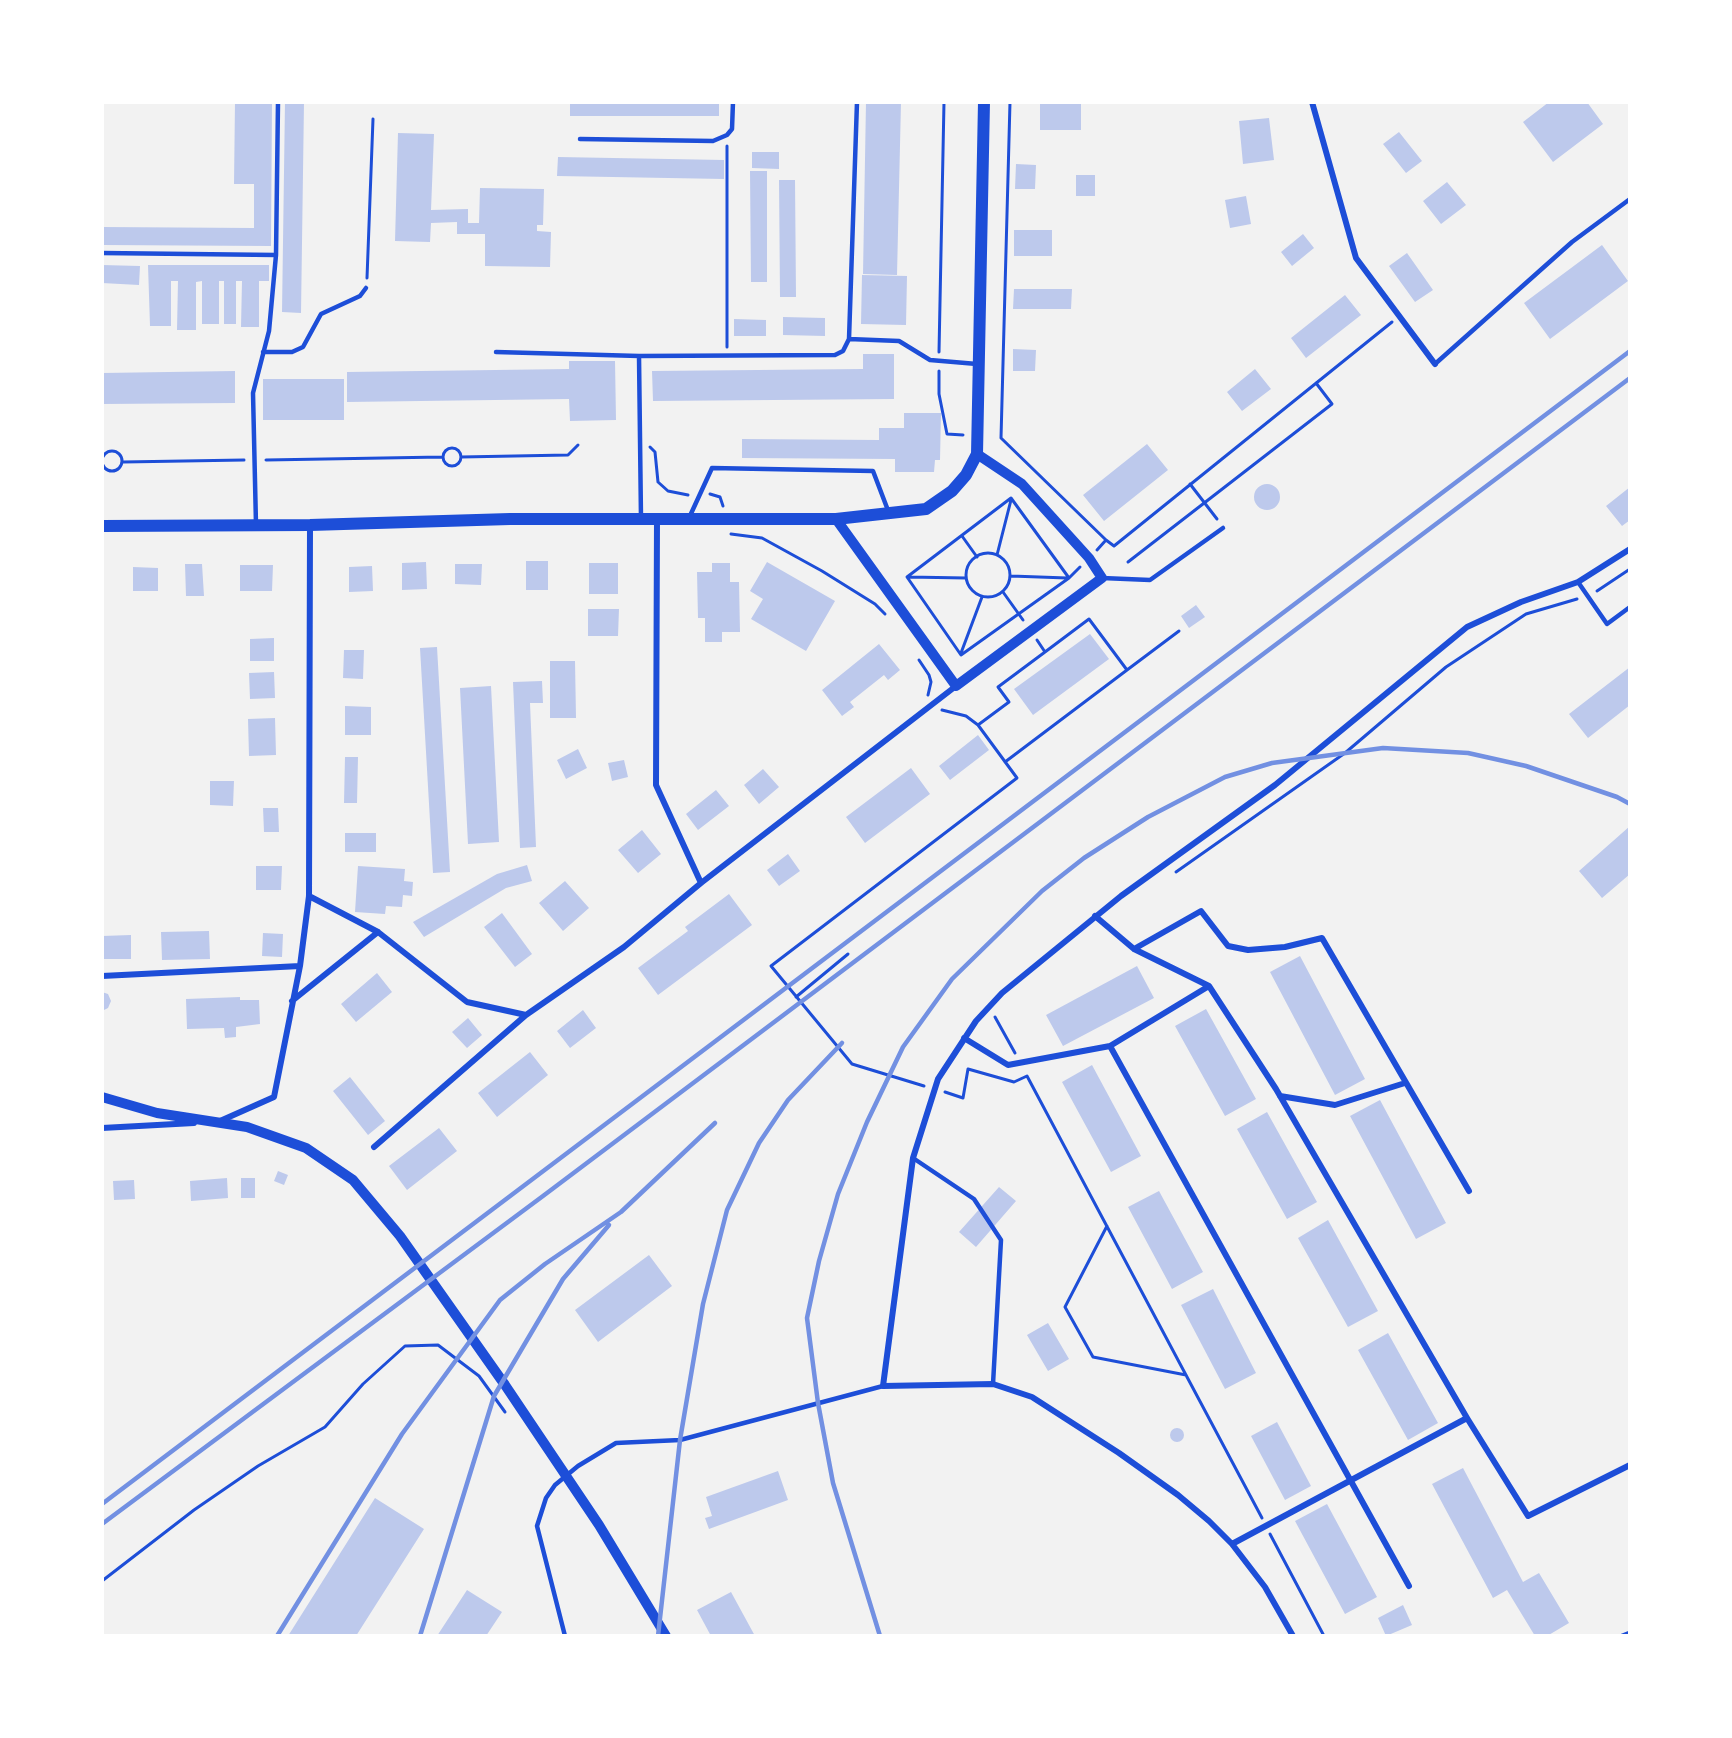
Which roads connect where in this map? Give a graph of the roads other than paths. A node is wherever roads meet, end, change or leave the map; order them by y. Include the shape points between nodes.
1 (278, 102) edge
2 (733, 102) edge
3 (857, 102) edge
4 (984, 102) edge
5 (1312, 102) edge
6 (580, 139) dead end
7 (1630, 199) edge
8 (102, 253) edge
9 (276, 255) junction
10 (366, 288) road end
11 (849, 339) junction
12 (263, 352) junction
13 (496, 352) dead end
14 (639, 356) junction
15 (980, 364) junction
16 (1435, 364) joint
17 (977, 454) junction
18 (889, 513) junction
19 (641, 519) junction
20 (657, 519) junction
21 (689, 519) junction
22 (836, 519) junction
23 (256, 525) junction
24 (310, 525) junction
25 (102, 526) edge
26 (1223, 528) road end
27 (1630, 549) edge
28 (1102, 578) junction
29 (1578, 582) junction
30 (1630, 607) edge
31 (956, 686) junction
32 (701, 882) junction
33 (309, 896) junction
34 (1095, 916) junction
35 (378, 932) junction
36 (1134, 949) junction
37 (300, 966) junction
38 (102, 976) edge
39 (1209, 986) junction
40 (291, 1001) junction
41 (526, 1015) junction
42 (964, 1038) junction
43 (1110, 1046) junction
44 (1405, 1083) junction
45 (1280, 1096) junction
46 (102, 1097) edge
47 (102, 1128) edge
48 (374, 1147) dead end
49 (913, 1158) junction
50 (1469, 1191) dead end
51 (993, 1384) junction
52 (883, 1386) junction
53 (1467, 1418) junction
54 (1630, 1465) edge
55 (1351, 1480) junction
56 (1232, 1544) junction
57 (1409, 1586) dead end
58 (565, 1636) edge
59 (666, 1636) edge
60 (1293, 1636) edge

1 - 9 lane
2 - 6 lane via 732,129 713,141
3 - 11 lane
4 - 15 main road
5 - 16 street via 1356,258
7 - 16 lane via 1572,242
8 - 9 lane
9 - 12 lane via 269,331
10 - 12 lane via 360,296 321,314 303,347 292,352
11 - 14 lane via 843,351 835,355
11 - 15 lane via 899,340 930,360
12 - 23 lane via 253,393
13 - 14 lane
14 - 19 lane
15 - 17 main road
17 - 18 main road via 952,491 926,508
17 - 28 street via 1022,484 1089,558
18 - 21 lane via 873,471 712,468
18 - 22 main road
19 - 20 main road
19 - 24 main road
20 - 21 main road
20 - 32 street via 656,785
21 - 22 main road
22 - 31 street
23 - 24 main road
23 - 25 main road
24 - 33 street
26 - 28 lane via 1150,580
27 - 29 street
28 - 31 street
29 - 30 lane via 1607,624
29 - 34 street via 1467,627 1275,785
31 - 32 street
32 - 41 street via 624,947
33 - 35 street
33 - 37 street
34 - 36 street
34 - 42 street via 1002,993
35 - 40 street
35 - 41 street via 467,1002
36 - 39 street
36 - 44 street via 1200,911 1228,946 1248,950 1285,947 1322,938
37 - 38 street
37 - 40 street
39 - 43 street
39 - 45 street
40 - 47 street via 274,1097 220,1121
41 - 48 street
42 - 43 street via 1008,1065
42 - 49 street via 938,1079
43 - 55 street
44 - 45 street via 1335,1105
44 - 50 street
45 - 53 street
46 - 59 street via 157,1113 247,1127 306,1148 353,1180 400,1236 505,1385 599,1525
49 - 51 lane via 974,1198 1001,1240
49 - 52 street
51 - 52 street
51 - 56 street via 1032,1397 1119,1453 1178,1495
52 - 58 lane via 680,1440 616,1443 578,1466 546,1498 537,1526
53 - 54 street via 1528,1516
53 - 55 street
55 - 56 street
55 - 57 street
56 - 60 street via 1265,1587

